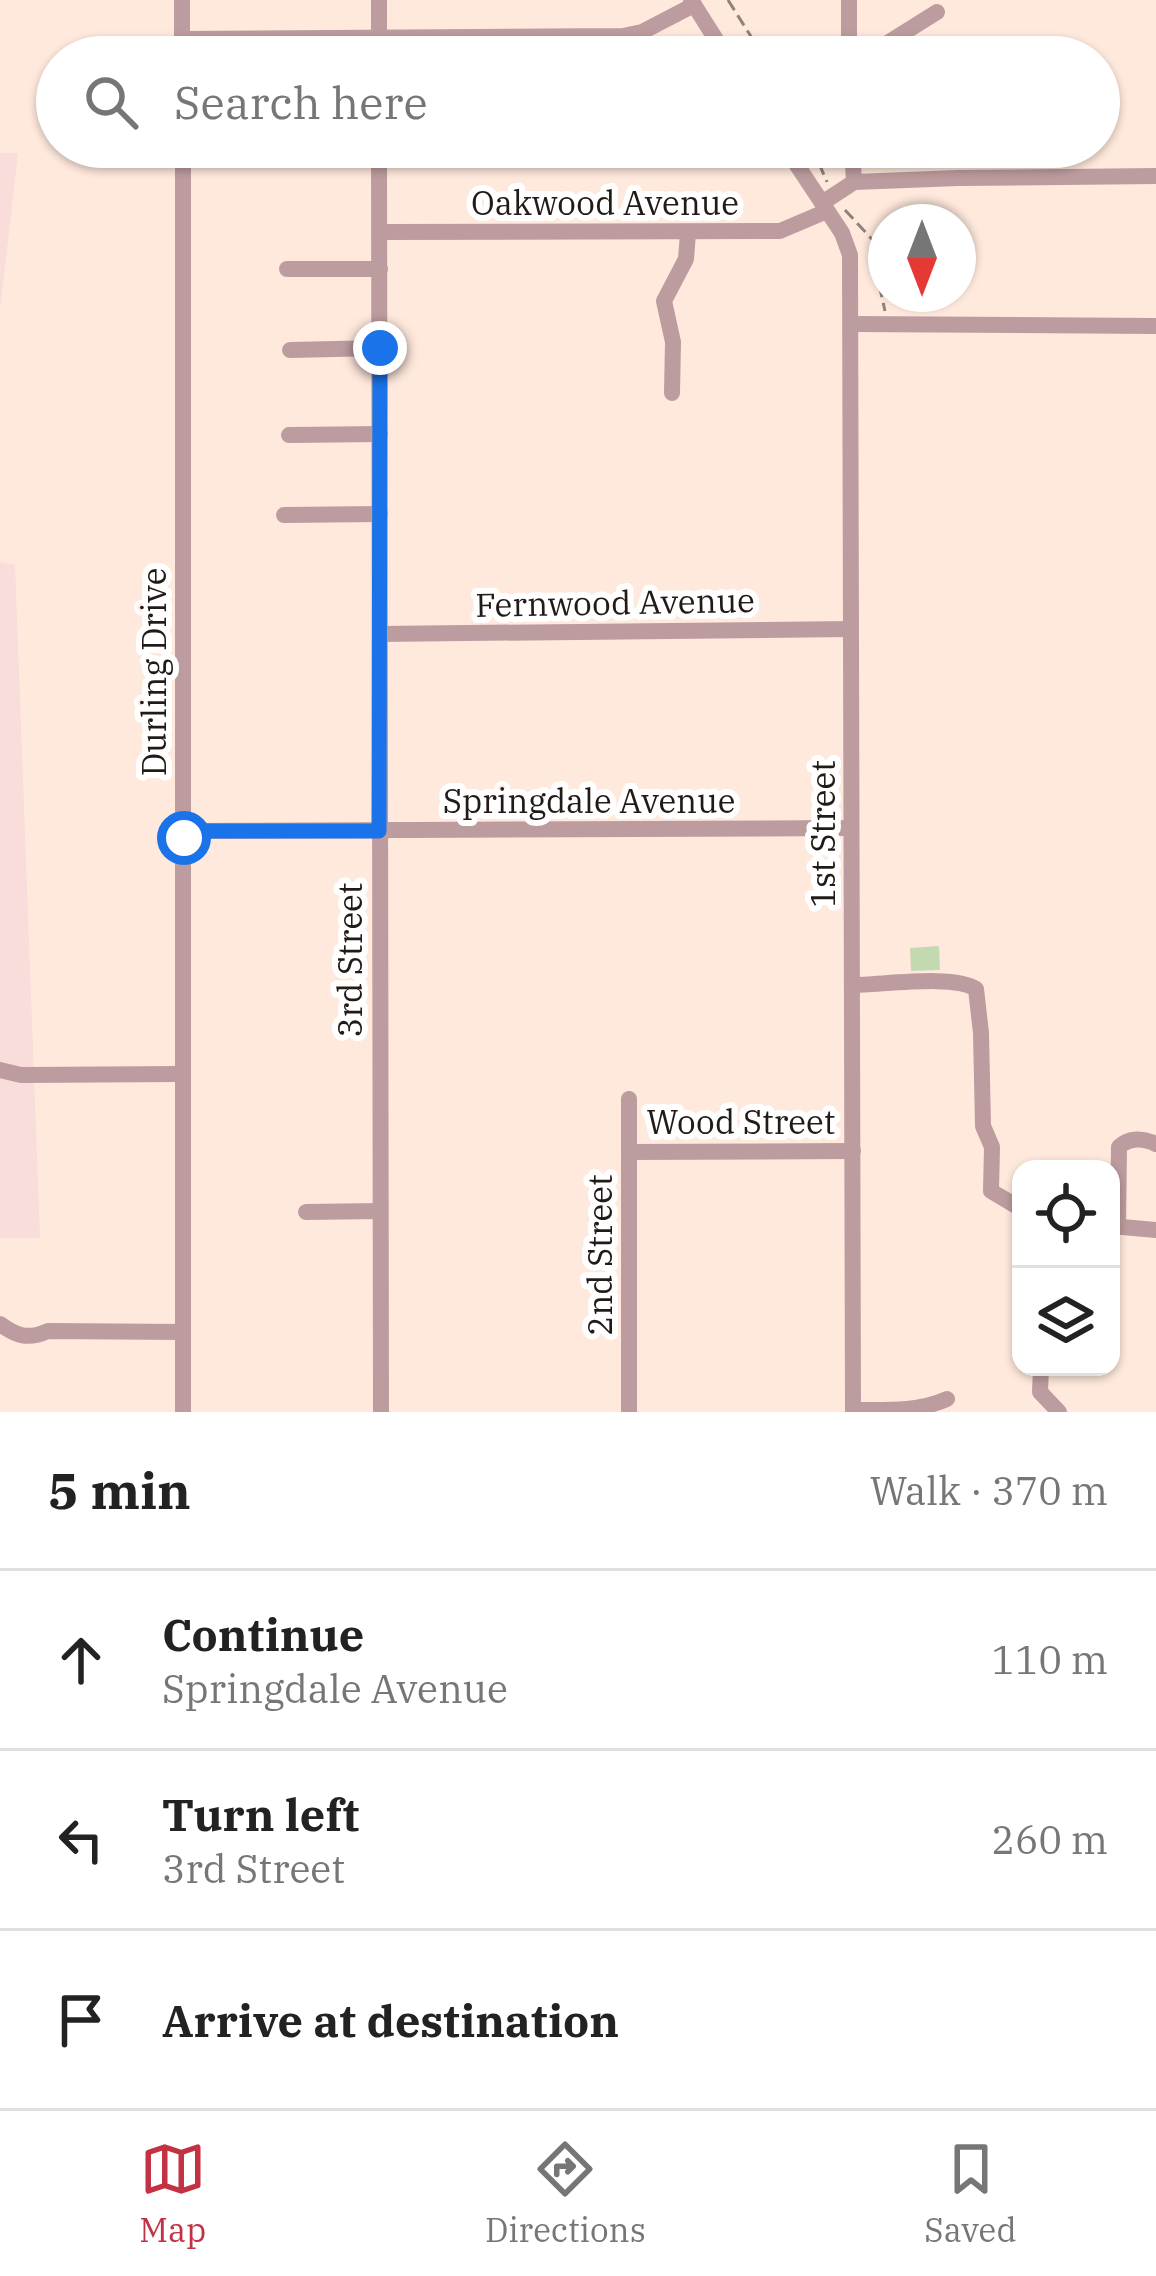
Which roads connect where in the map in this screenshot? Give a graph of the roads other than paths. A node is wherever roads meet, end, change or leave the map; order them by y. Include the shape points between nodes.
1 (182, 0) edge
2 (379, 0) edge
3 (849, 0) edge
4 (692, 3) edge
5 (937, 13) dead end
6 (182, 36) edge
7 (379, 36) edge
8 (623, 36) edge
9 (713, 36) edge
10 (849, 36) edge
11 (905, 36) edge
12 (183, 168) edge
13 (379, 168) edge
14 (800, 168) edge
15 (853, 168) edge
16 (1156, 176) edge
17 (854, 182) junction
18 (828, 204) junction
19 (379, 232) junction
20 (688, 233) junction
21 (286, 269) dead end
22 (380, 269) junction
23 (850, 324) junction
24 (1156, 326) edge
25 (380, 348) junction
26 (290, 350) dead end
27 (672, 393) dead end
28 (380, 434) junction
29 (289, 435) dead end
30 (380, 514) junction
31 (284, 515) dead end
32 (851, 629) junction
33 (380, 634) junction
34 (851, 828) junction
35 (184, 831) junction
36 (379, 831) junction
37 (852, 986) junction
38 (0, 1070) edge
39 (182, 1074) junction
40 (629, 1099) dead end
41 (1156, 1144) edge
42 (853, 1150) junction
43 (629, 1152) junction
44 (1118, 1160) edge
45 (1012, 1204) edge
46 (380, 1211) junction
47 (306, 1212) dead end
48 (1120, 1227) edge
49 (1155, 1229) edge
50 (0, 1324) edge
51 (183, 1332) junction
52 (1041, 1376) edge
53 (947, 1399) dead end
54 (853, 1411) edge
55 (183, 1412) edge
56 (381, 1412) edge
57 (629, 1412) edge
58 (1059, 1412) edge

1 - 6 street
2 - 7 street
3 - 10 street
4 - 8 street
4 - 9 street
5 - 11 street
12 - 35 street, Durling Drive
13 - 19 street, 3rd Street
14 - 18 street
15 - 17 street
16 - 17 street
17 - 18 street, Oakwood Avenue
18 - 20 street, Oakwood Avenue via 780,231
18 - 23 street, 1st Street via 850,255
19 - 20 street, Oakwood Avenue
19 - 22 street, 3rd Street
20 - 27 street via 686,259 664,301
21 - 22 street
22 - 25 street, 3rd Street
23 - 24 street
23 - 32 street, 1st Street
25 - 26 street
25 - 28 street, 3rd Street
28 - 29 street
28 - 30 street, 3rd Street
30 - 31 street
30 - 33 street, 3rd Street
32 - 33 street, Fernwood Avenue
32 - 34 street, 1st Street
33 - 36 street, 3rd Street
34 - 36 street, Springdale Avenue
34 - 37 street, 1st Street
35 - 36 street, Springdale Avenue
35 - 39 street, Durling Drive
36 - 46 street, 3rd Street
37 - 42 street, 1st Street
37 - 45 street via 949,981 976,989 991,1191
38 - 39 street
39 - 51 street, Durling Drive
40 - 43 street, 2nd Street
41 - 44 street via 1130,1140
42 - 43 street, Wood Street
42 - 54 street, 1st Street
43 - 57 street, 2nd Street
46 - 47 street
46 - 56 street, 3rd Street
48 - 49 street
50 - 51 street via 16,1336
51 - 55 street, Durling Drive
52 - 58 street via 1040,1392
53 - 54 street via 919,1410

